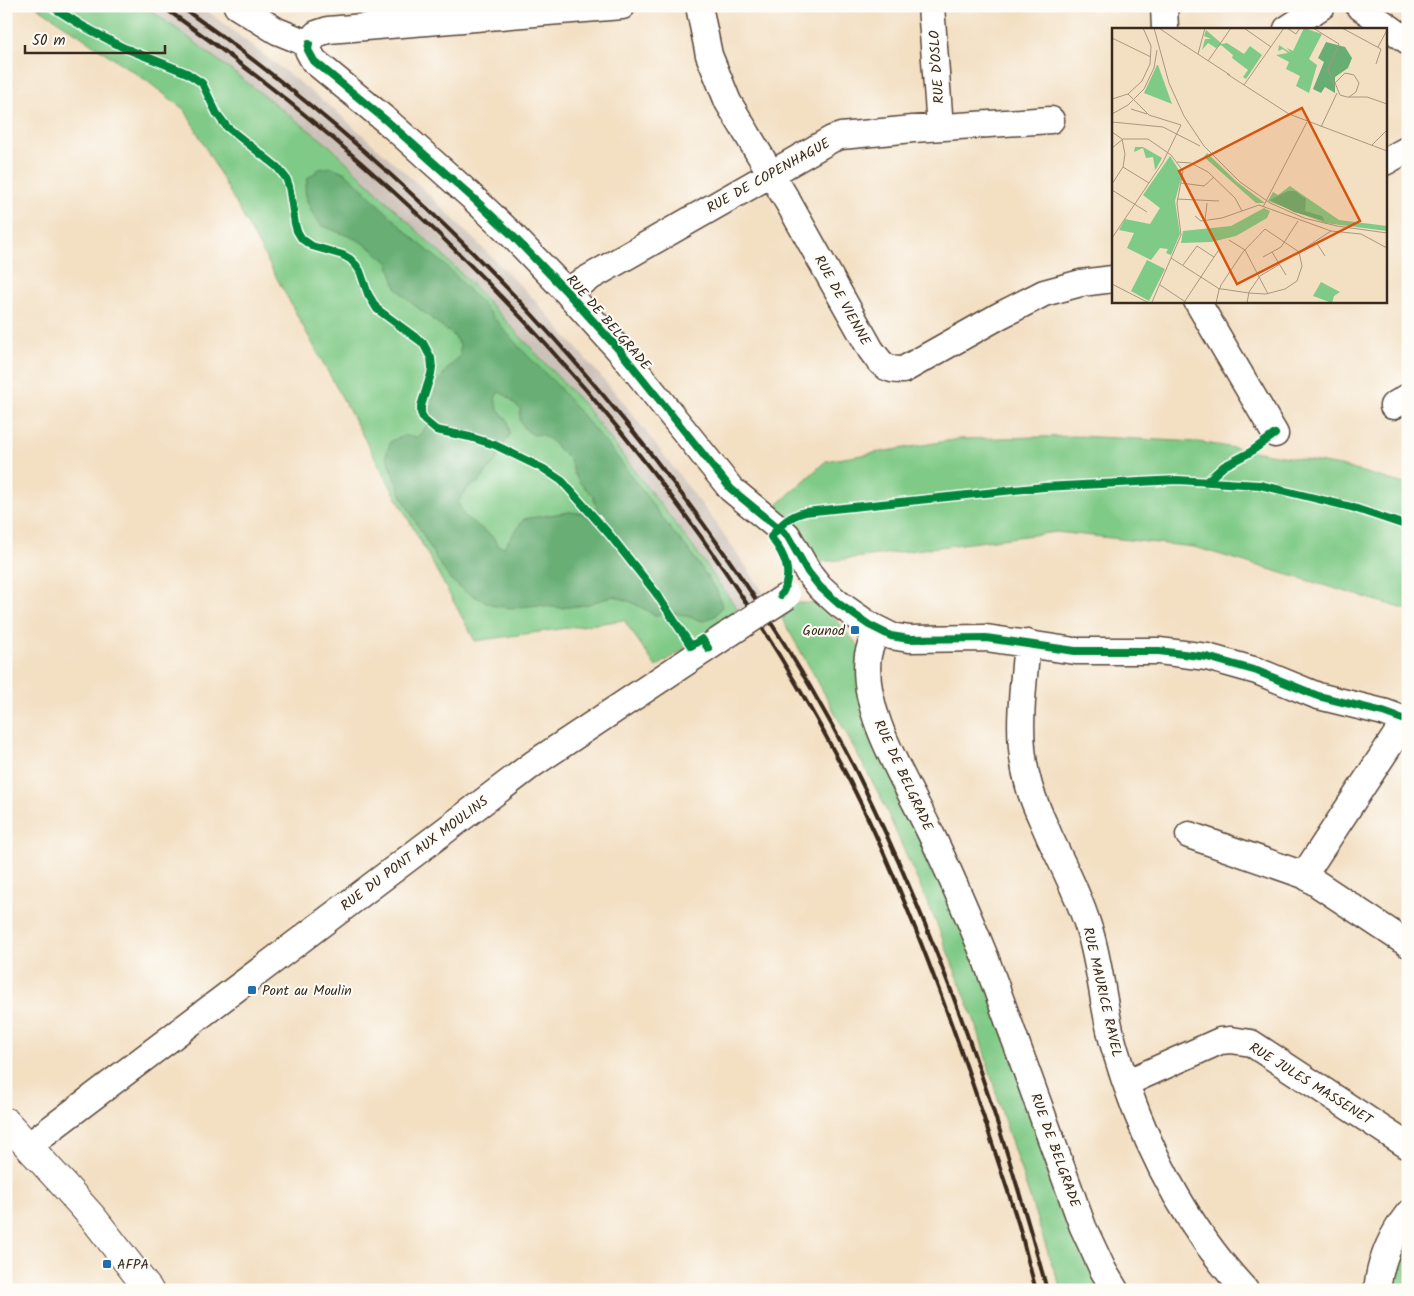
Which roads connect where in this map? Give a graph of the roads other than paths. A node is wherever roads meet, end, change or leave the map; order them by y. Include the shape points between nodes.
1 (237, 6) edge
2 (622, 6) edge
3 (699, 6) edge
4 (931, 6) edge
5 (1164, 6) edge
6 (1322, 6) edge
7 (1359, 6) edge
8 (492, 12) edge
9 (1166, 28) edge
10 (1289, 28) edge
11 (1408, 41) edge
12 (309, 44) junction
13 (1051, 120) dead end
14 (940, 127) junction
15 (1408, 149) edge
16 (1386, 161) edge
17 (770, 173) junction
18 (1112, 279) edge
19 (566, 291) junction
20 (1198, 302) edge
21 (1275, 434) dead end
22 (813, 579) junction
23 (876, 629) junction
24 (1027, 643) junction
25 (1407, 720) edge
26 (1189, 835) dead end
27 (1304, 875) junction
28 (1408, 944) edge
29 (1126, 1083) junction
30 (6, 1122) edge
31 (28, 1146) junction
32 (1408, 1146) edge
33 (1408, 1214) edge
34 (149, 1290) edge
35 (1115, 1290) edge
36 (1245, 1290) edge
37 (1377, 1290) edge

1 - 12 street via 277,31
2 - 8 street
3 - 17 street, RUE DE VIENNE via 709,55 722,88
4 - 14 street, RUE D'OSLO
5 - 9 street
6 - 10 street
7 - 11 street
8 - 12 street via 328,30 316,34
12 - 19 street, RUE DE BELGRADE via 308,50 314,61 472,197
13 - 14 street, RUE DE COPENHAGUE
14 - 17 street, RUE DE COPENHAGUE via 841,136
15 - 16 street
17 - 18 street, RUE DE VIENNE via 872,350 890,369 903,370 1044,293 1081,282
17 - 19 street, RUE DE COPENHAGUE
19 - 22 street, RUE DE BELGRADE via 634,367 724,480 787,535
20 - 21 street
22 - 23 street, RUE DE BELGRADE via 838,604
22 - 31 street, RUE DU PONT AUX MOULINS, bridge via 532,764
23 - 24 street via 909,639 986,638
23 - 35 street, RUE DE BELGRADE via 869,653 869,687 880,728 967,913 1083,1227
24 - 25 street via 1083,651 1159,651 1207,657 1258,671 1318,696
24 - 29 street, RUE MAURICE RAVEL via 1021,726 1025,771 1034,801 1087,922 1098,961 1110,1030
25 - 27 street
26 - 27 street
27 - 28 street
29 - 32 street, RUE JULES MASSENET via 1220,1041 1251,1043
29 - 36 street, RUE MAURICE RAVEL via 1152,1150 1185,1209
30 - 31 main road
31 - 34 main road via 94,1219
33 - 37 street via 1389,1244

